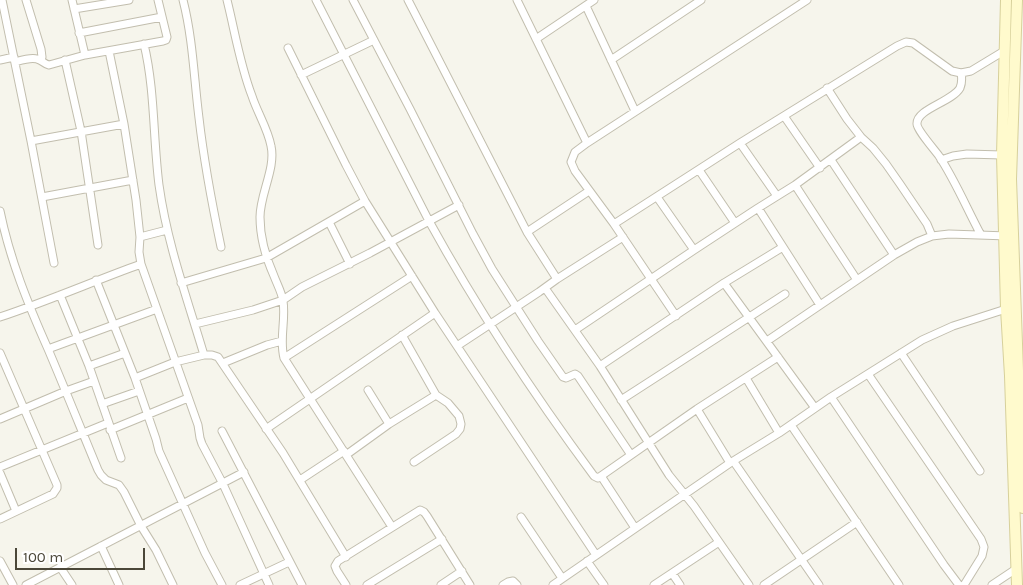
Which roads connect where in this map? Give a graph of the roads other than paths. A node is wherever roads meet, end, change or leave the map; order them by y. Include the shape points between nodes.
1 (2, 0) edge
2 (26, 0) edge
3 (72, 0) edge
4 (129, 0) edge
5 (158, 0) edge
6 (183, 0) edge
7 (227, 0) edge
8 (316, 0) edge
9 (353, 0) edge
10 (408, 0) edge
11 (517, 0) edge
12 (594, 0) edge
13 (702, 0) edge
14 (807, 0) edge
15 (1006, 0) edge
16 (1017, 0) edge
17 (586, 6) junction
18 (74, 9) junction
19 (162, 17) junction
20 (79, 33) junction
21 (536, 39) junction
22 (374, 40) junction
23 (144, 44) junction
24 (288, 48) dead end
25 (108, 51) junction
26 (1004, 51) junction
27 (85, 55) junction
28 (344, 55) junction
29 (15, 59) junction
30 (0, 60) edge
31 (41, 60) junction
32 (65, 60) junction
33 (611, 60) junction
34 (961, 73) junction
35 (301, 75) junction
36 (827, 88) junction
37 (635, 112) junction
38 (784, 116) junction
39 (124, 124) junction
40 (81, 131) junction
41 (861, 137) junction
42 (32, 141) junction
43 (587, 143) junction
44 (740, 143) junction
45 (1002, 155) junction
46 (831, 160) junction
47 (941, 160) junction
48 (820, 168) junction
49 (699, 170) junction
50 (133, 180) junction
51 (795, 185) junction
52 (89, 188) junction
53 (589, 191) junction
54 (42, 196) junction
55 (776, 196) junction
56 (657, 197) junction
57 (365, 201) junction
58 (459, 205) junction
59 (758, 208) junction
60 (0, 212) edge
61 (429, 221) junction
62 (329, 222) junction
63 (735, 223) junction
64 (614, 224) junction
65 (167, 230) junction
66 (527, 232) junction
67 (981, 235) junction
68 (932, 236) junction
69 (1009, 236) junction
70 (140, 237) junction
71 (623, 237) junction
72 (391, 241) junction
73 (98, 245) dead end
74 (221, 247) dead end
75 (783, 247) junction
76 (694, 250) junction
77 (894, 255) junction
78 (266, 258) junction
79 (54, 263) dead end
80 (141, 264) junction
81 (350, 264) junction
82 (412, 276) junction
83 (557, 278) junction
84 (650, 278) junction
85 (96, 280) junction
86 (857, 280) junction
87 (182, 283) junction
88 (724, 283) junction
89 (545, 288) junction
90 (785, 294) dead end
91 (60, 295) junction
92 (283, 300) junction
93 (820, 305) junction
94 (29, 306) junction
95 (516, 307) junction
96 (158, 309) junction
97 (1006, 309) junction
98 (435, 313) junction
99 (676, 316) junction
100 (0, 317) edge
101 (749, 318) junction
102 (114, 324) junction
103 (195, 324) junction
104 (490, 324) junction
105 (575, 330) junction
106 (402, 335) junction
107 (78, 338) junction
108 (282, 341) junction
109 (766, 342) junction
110 (457, 346) junction
111 (48, 349) junction
112 (0, 353) edge
113 (125, 353) junction
114 (901, 353) junction
115 (204, 355) junction
116 (778, 357) junction
117 (284, 358) junction
118 (175, 362) junction
119 (223, 363) junction
120 (89, 366) junction
121 (600, 366) junction
122 (868, 374) junction
123 (135, 378) junction
124 (746, 378) junction
125 (94, 382) junction
126 (368, 390) dead end
127 (66, 391) junction
128 (139, 391) junction
129 (436, 394) junction
130 (831, 397) junction
131 (188, 398) junction
132 (310, 398) junction
133 (621, 400) junction
134 (102, 404) junction
135 (815, 408) junction
136 (25, 410) junction
137 (697, 410) junction
138 (147, 414) junction
139 (0, 419) edge
140 (389, 424) junction
141 (791, 425) junction
142 (109, 426) junction
143 (266, 429) junction
144 (222, 430) dead end
145 (83, 433) junction
146 (780, 433) junction
147 (649, 443) junction
148 (42, 449) junction
149 (345, 453) junction
150 (631, 455) junction
151 (121, 458) dead end
152 (414, 462) dead end
153 (732, 462) junction
154 (0, 467) edge
155 (980, 471) dead end
156 (244, 472) junction
157 (0, 473) edge
158 (601, 476) junction
159 (300, 480) junction
160 (223, 484) junction
161 (685, 494) junction
162 (182, 504) junction
163 (1023, 508) edge
164 (16, 511) junction
165 (521, 517) dead end
166 (0, 519) edge
167 (857, 522) junction
168 (141, 526) junction
169 (392, 527) junction
170 (635, 528) junction
171 (442, 539) junction
172 (719, 542) junction
173 (101, 546) junction
174 (596, 555) junction
175 (346, 557) junction
176 (802, 560) junction
177 (0, 561) edge
178 (587, 561) junction
179 (289, 562) junction
180 (60, 567) junction
181 (1016, 569) junction
182 (462, 572) junction
183 (672, 573) junction
184 (264, 574) junction
185 (562, 578) junction
186 (13, 585) edge
187 (26, 585) edge
188 (72, 585) edge
189 (119, 585) edge
190 (173, 585) edge
191 (222, 585) edge
192 (240, 585) edge
193 (270, 585) edge
194 (302, 585) edge
195 (346, 585) edge
196 (367, 585) edge
197 (441, 585) edge
198 (470, 585) edge
199 (503, 585) edge
200 (517, 585) edge
201 (553, 585) edge
202 (604, 585) edge
203 (654, 585) edge
204 (680, 585) edge
205 (749, 585) edge
206 (764, 585) edge
207 (819, 585) edge
208 (899, 585) edge
209 (959, 585) edge
210 (964, 585) edge
211 (992, 585) edge
212 (1017, 585) edge

1 - 29 street
2 - 31 street via 41,49
3 - 18 street
4 - 18 street
5 - 19 street
6 - 74 street via 192,42 207,177
7 - 78 street via 251,96 271,146 260,217
8 - 28 street
9 - 22 street
10 - 66 street
11 - 21 street
12 - 17 street
13 - 33 street
14 - 37 street
15 - 26 street
16 - 69 street
17 - 21 street
17 - 33 street
18 - 20 street
19 - 20 street
19 - 23 street via 166,40
20 - 27 street
21 - 43 street
22 - 28 street
22 - 58 street
23 - 25 street
23 - 65 street via 152,85 155,149
24 - 35 street
25 - 27 street
25 - 39 street
26 - 34 street
26 - 45 street
27 - 32 street
28 - 35 street
28 - 61 street
29 - 30 street
29 - 31 street
29 - 42 street
31 - 32 street via 49,65
32 - 40 street
33 - 37 street
34 - 36 street via 952,71 906,42
34 - 47 street via 960,88 955,94 918,118 918,129
35 - 57 street
36 - 38 street
36 - 41 street
37 - 43 street
38 - 44 street
38 - 48 street
39 - 40 street
39 - 50 street
40 - 42 street
40 - 52 street
41 - 46 street
41 - 68 street via 886,164 923,217
42 - 54 street
43 - 53 street via 575,152 571,162
44 - 49 street
44 - 55 street
45 - 47 street via 967,154
45 - 69 street
46 - 48 street
46 - 77 street
47 - 67 street
48 - 51 street
49 - 56 street
49 - 63 street
50 - 52 street
50 - 70 street
51 - 55 street
51 - 86 street
52 - 54 street
52 - 73 street
53 - 64 street
53 - 66 street
54 - 79 street
55 - 59 street
56 - 64 street
56 - 76 street
57 - 62 street
57 - 72 street
58 - 61 street
58 - 95 street
59 - 63 street
59 - 75 street
60 - 94 street
61 - 72 street
61 - 104 street
62 - 78 street
62 - 81 street
63 - 76 street
64 - 71 street
65 - 70 street
65 - 87 street
66 - 83 street
67 - 68 street
67 - 69 street
68 - 77 street
69 - 97 street
69 - 163 street
70 - 80 street
71 - 83 street
71 - 84 street
72 - 81 street
72 - 82 street
75 - 88 street
75 - 93 street
76 - 84 street
77 - 86 street
78 - 87 street
78 - 92 street
80 - 85 street
80 - 96 street
81 - 92 street via 302,286
82 - 98 street
82 - 117 street
83 - 89 street
84 - 99 street
84 - 105 street
85 - 91 street
85 - 102 street
86 - 93 street
87 - 103 street
88 - 99 street
88 - 101 street
89 - 95 street
89 - 105 street
90 - 101 street
91 - 94 street
91 - 107 street
92 - 103 street
92 - 108 street
93 - 109 street
94 - 100 street
94 - 111 street
95 - 104 street
95 - 150 street via 563,376 578,376
96 - 102 street
96 - 118 street
97 - 114 street via 953,326
97 - 181 street
98 - 106 street
98 - 110 street
99 - 121 street
101 - 109 street
101 - 133 street
102 - 107 street
102 - 113 street
103 - 115 street
104 - 110 street
104 - 158 street via 560,430 594,476
105 - 121 street
106 - 129 street
106 - 132 street
107 - 111 street
107 - 120 street
108 - 117 street
108 - 119 street
109 - 116 street
110 - 174 street
111 - 127 street
112 - 136 street
113 - 120 street
113 - 123 street
114 - 122 street
114 - 155 street
115 - 118 street
115 - 119 street via 212,354
116 - 124 street
116 - 135 street
117 - 132 street
118 - 123 street
118 - 131 street
119 - 143 street
120 - 125 street
121 - 133 street
122 - 130 street
122 - 210 street via 981,538 982,556
123 - 128 street
124 - 137 street
124 - 146 street
125 - 127 street
125 - 134 street
126 - 140 street
127 - 136 street
127 - 145 street
128 - 134 street
128 - 138 street
129 - 140 street
129 - 152 street via 459,416 460,429
130 - 135 street
130 - 209 street
131 - 138 street
131 - 160 street via 202,444
132 - 143 street
132 - 149 street
133 - 147 street
134 - 142 street
135 - 141 street
136 - 139 street
136 - 148 street
137 - 147 street
137 - 153 street
138 - 142 street
138 - 162 street via 158,451
140 - 149 street
141 - 146 street
141 - 167 street
142 - 145 street
142 - 151 street
143 - 159 street
144 - 156 street
145 - 148 street
145 - 168 street via 101,476 119,485
146 - 153 street
147 - 150 street
147 - 161 street
148 - 154 street
148 - 164 street via 57,488 52,494
149 - 159 street
149 - 169 street
150 - 158 street
153 - 161 street
153 - 176 street
156 - 160 street
156 - 179 street
157 - 164 street
158 - 170 street
159 - 175 street
160 - 162 street
160 - 184 street
161 - 170 street
161 - 172 street
162 - 168 street
162 - 191 street
164 - 166 street
165 - 185 street
167 - 176 street
167 - 208 street
168 - 173 street
168 - 190 street
169 - 171 street via 420,510
169 - 175 street
170 - 174 street
171 - 182 street
171 - 196 street
172 - 183 street
172 - 205 street
173 - 180 street
173 - 189 street
174 - 178 street
175 - 195 street via 335,566
176 - 206 street
176 - 207 street
177 - 186 street
178 - 185 street
178 - 202 street
179 - 184 street
179 - 194 street
180 - 187 street
180 - 188 street
181 - 211 street
181 - 212 street
182 - 197 street
182 - 198 street
183 - 203 street
183 - 204 street
184 - 192 street
184 - 193 street
185 - 201 street
199 - 200 street via 512,581

